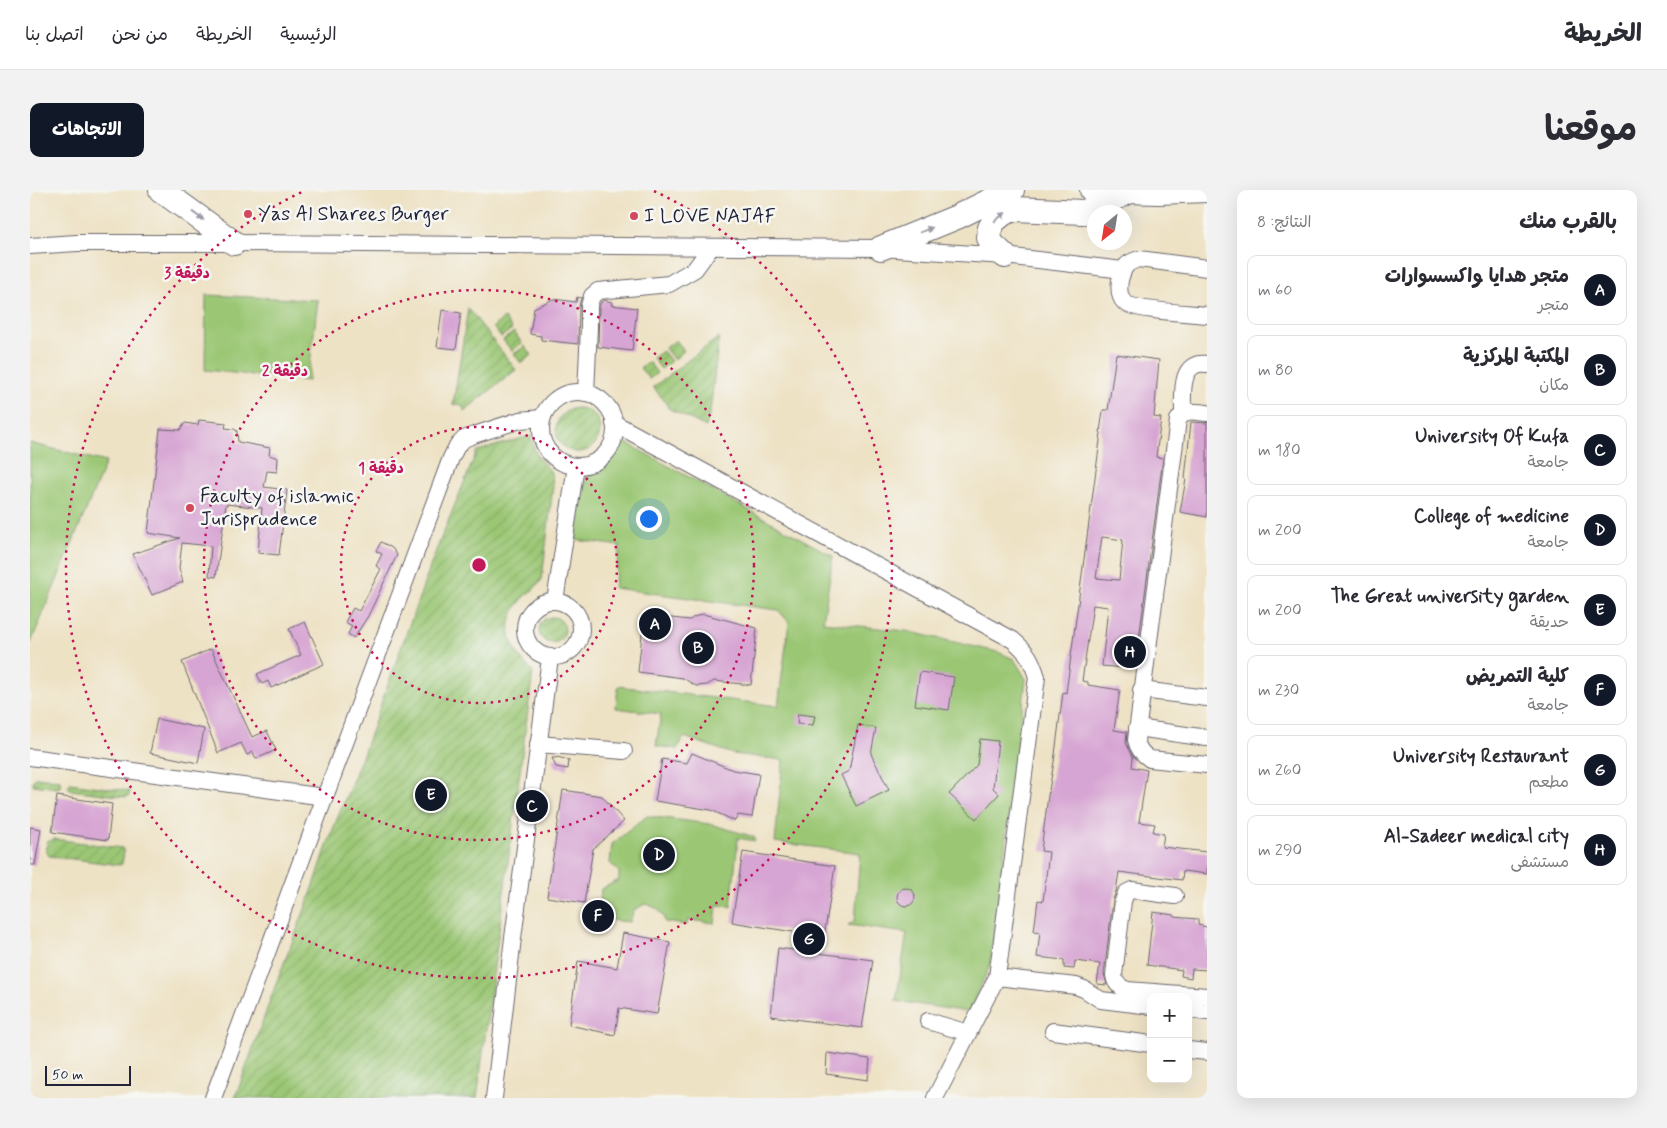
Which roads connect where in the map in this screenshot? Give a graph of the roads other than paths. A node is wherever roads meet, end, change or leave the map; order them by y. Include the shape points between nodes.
1 (161, 190) edge
2 (1012, 190) edge
3 (1092, 190) edge
4 (1128, 192) junction
5 (1201, 194) edge
6 (234, 243) junction
7 (30, 246) edge
8 (711, 247) junction
9 (881, 248) junction
10 (1005, 256) junction
11 (1207, 268) edge
12 (1123, 270) junction
13 (1207, 315) edge
14 (1207, 364) edge
15 (586, 393) junction
16 (1207, 413) edge
17 (1183, 414) junction
18 (542, 418) junction
19 (614, 423) junction
20 (576, 466) junction
21 (556, 601) junction
22 (550, 658) junction
23 (1142, 690) junction
24 (1207, 698) edge
25 (1137, 728) junction
26 (1207, 738) edge
27 (538, 744) junction
28 (624, 752) dead end
29 (30, 757) edge
30 (1207, 766) edge
31 (325, 797) junction
32 (1175, 896) dead end
33 (997, 977) junction
34 (1207, 996) edge
35 (1147, 1006) edge
36 (1192, 1010) edge
37 (1207, 1012) edge
38 (928, 1021) dead end
39 (1053, 1031) dead end
40 (968, 1033) junction
41 (1147, 1043) edge
42 (1192, 1050) edge
43 (1207, 1052) edge
44 (213, 1098) edge
45 (494, 1098) edge
46 (936, 1098) edge

1 -> 6 highway
9 -> 2 highway via 957,218
3 - 4 highway
4 - 5 highway
10 -> 4 highway via 993,246 990,238 990,228 1004,213 1015,209 1083,212
6 - 7 lane
6 - 8 lane
8 - 9 lane
8 - 15 lane via 695,269 669,284 598,291 592,296
9 - 10 lane
10 - 12 lane
11 - 12 lane via 1139,259 1128,262
12 - 13 lane via 1119,284 1124,303 1145,309
14 - 17 lane via 1193,365 1183,381
15 - 18 lane via 564,394 554,400
15 - 19 lane via 605,404
16 - 17 lane
17 - 23 lane via 1176,431
18 - 20 lane via 540,430 547,450 555,459
18 - 31 lane via 520,420 474,435 457,446
19 - 20 lane via 615,434 606,454 587,465
19 - 33 lane via 1013,640 1026,651 1037,678
20 - 21 lane
21 - 22 lane via 572,608 581,632 579,641 567,654
21 - 22 lane via 536,606 525,621 526,641 540,655
22 - 27 lane
23 - 24 lane
23 - 25 lane
25 - 26 lane
25 - 30 lane via 1138,749 1150,759
27 - 28 lane
27 - 45 lane
29 - 31 lane
31 - 44 lane
32 - 34 lane via 1132,890 1126,893 1115,982 1127,990
33 - 35 lane via 1076,986 1101,1000
33 - 40 lane
36 - 37 lane
38 - 40 lane
39 - 41 lane
40 - 46 lane
42 - 43 lane

